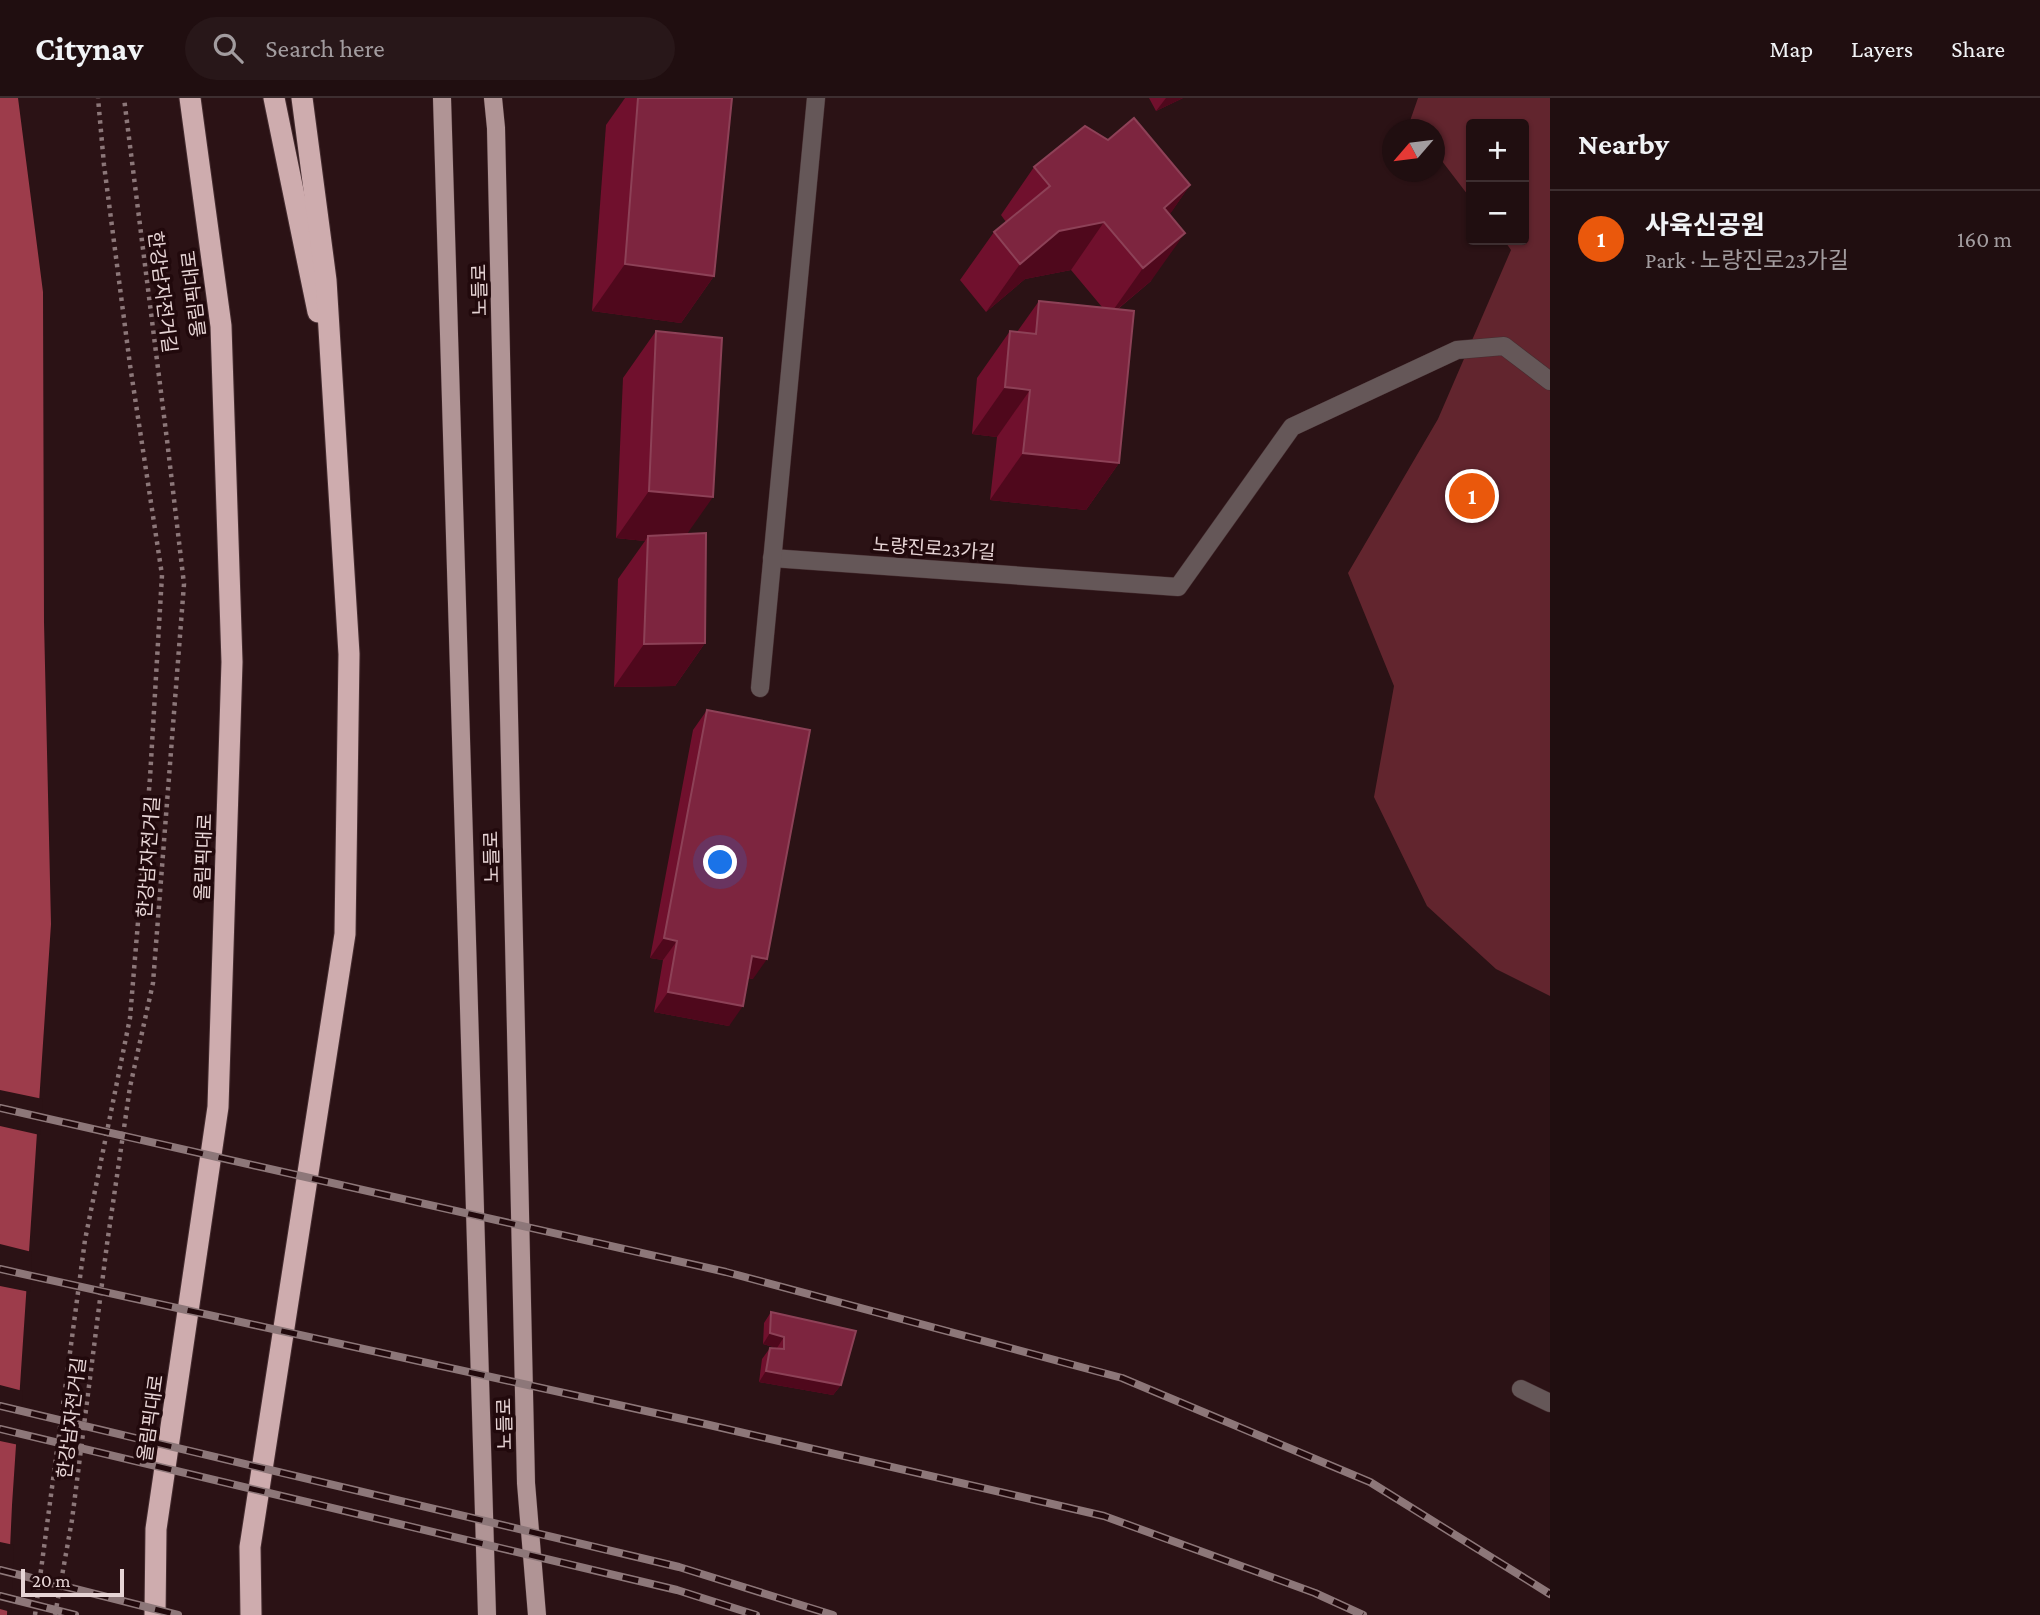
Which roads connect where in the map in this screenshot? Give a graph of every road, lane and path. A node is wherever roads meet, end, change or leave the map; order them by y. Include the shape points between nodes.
1 (98, 98) edge
2 (124, 98) edge
3 (190, 98) edge
4 (274, 98) edge
5 (302, 98) edge
6 (442, 98) edge
7 (493, 98) edge
8 (500, 98) edge
9 (816, 98) edge
10 (496, 128) junction
11 (1550, 381) edge
12 (333, 390) junction
13 (772, 558) junction
14 (760, 688) dead end
15 (1521, 1389) dead end
16 (1550, 1403) edge
17 (35, 1615) edge
18 (55, 1615) edge
19 (155, 1615) edge
20 (251, 1615) edge
21 (487, 1615) edge
22 (537, 1615) edge

1 - 17 path via 130,365 162,575 130,1018 86,1240
2 - 18 path, 한강남자전거길 via 184,584 153,983 128,1100
3 - 19 highway, 올림픽대로 via 221,326 232,662 218,1107 156,1529
4 - 12 highway
5 - 12 highway via 326,280
6 - 21 main road, 노들로
7 - 10 main road, 노들로
8 - 10 main road
9 - 13 street
10 - 22 main road, 노들로 via 526,1483
11 - 13 street, 노량진로23가길 via 1504,346 1457,350 1292,427 1178,587
12 - 20 highway via 349,654 345,934 250,1547
13 - 14 street
15 - 16 street

